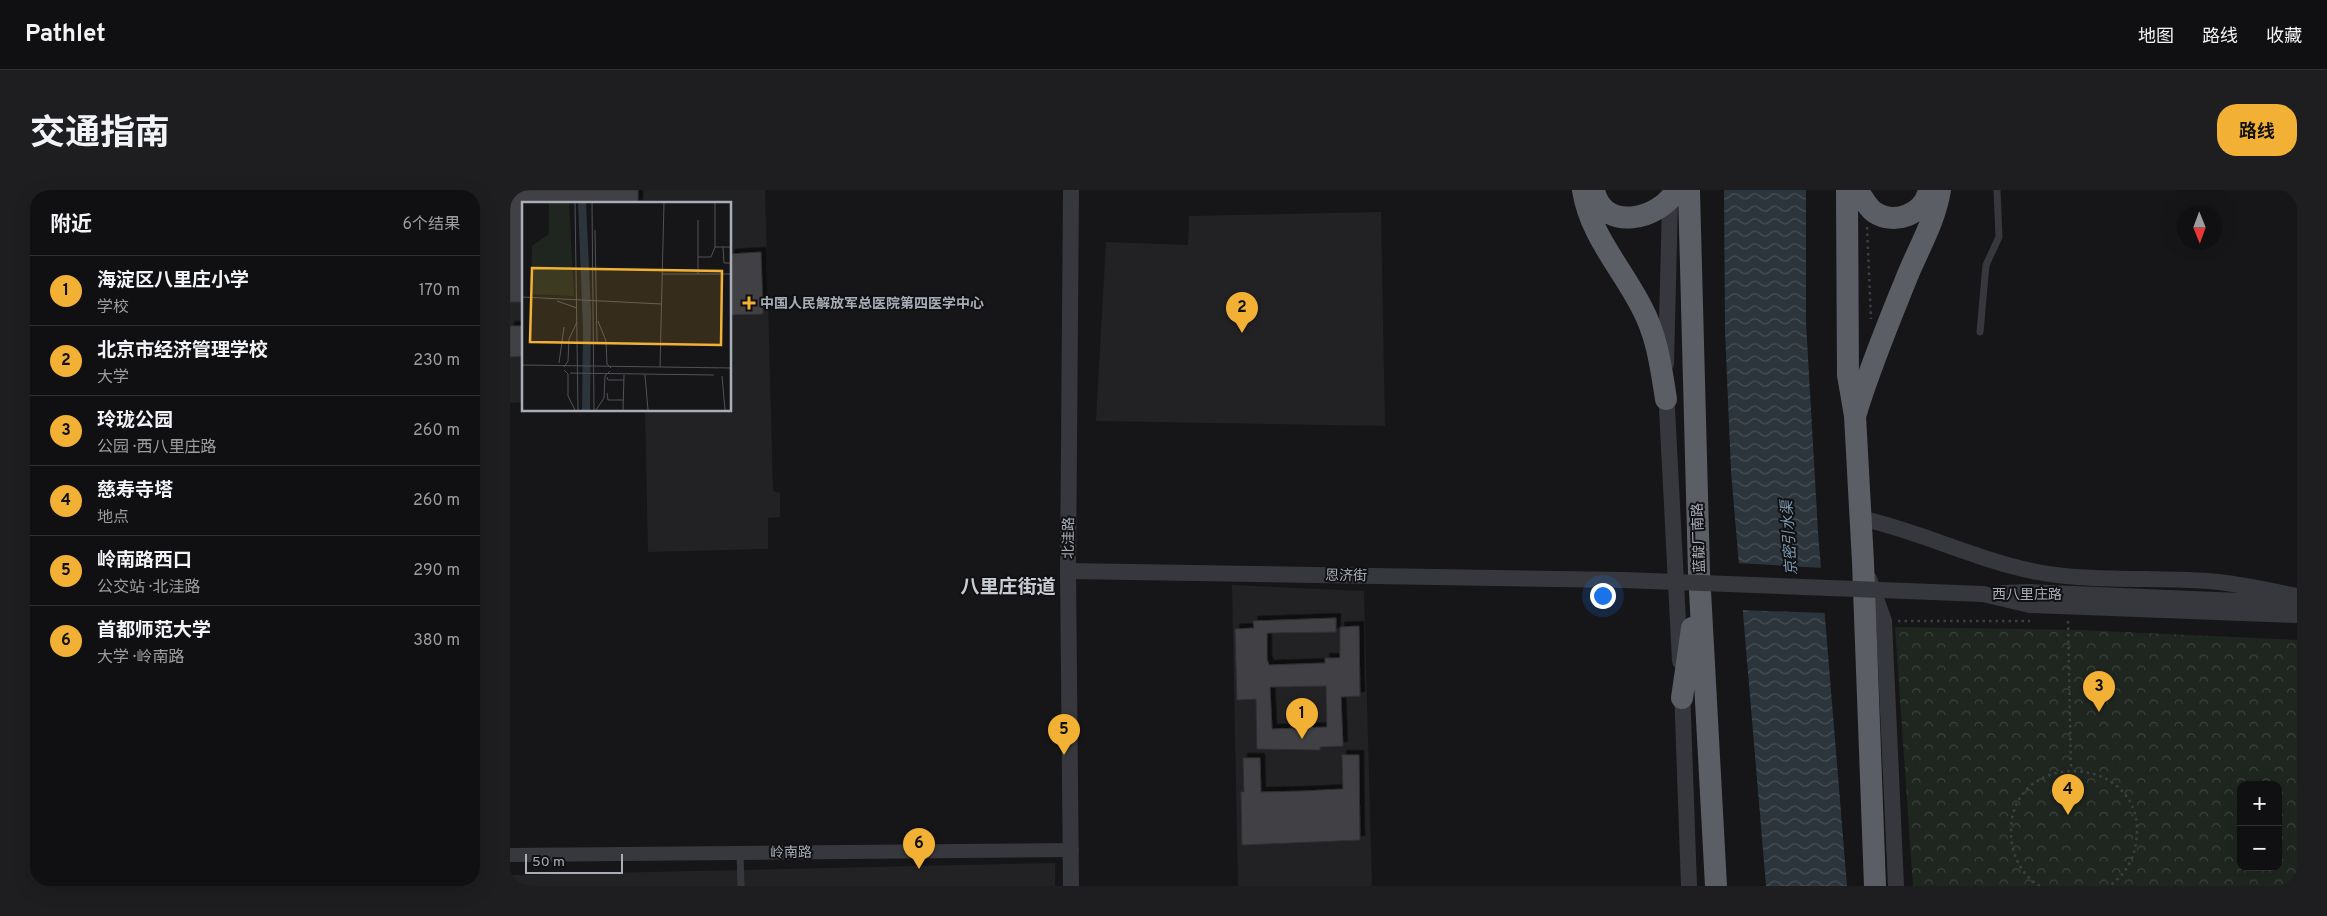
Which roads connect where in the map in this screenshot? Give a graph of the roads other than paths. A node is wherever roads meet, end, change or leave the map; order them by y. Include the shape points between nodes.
1 (1071, 190) edge
2 (1583, 190) edge
3 (1594, 190) edge
4 (1689, 190) edge
5 (1847, 190) edge
6 (1857, 190) edge
7 (1929, 190) edge
8 (1940, 190) edge
9 (1997, 190) edge
10 (1673, 196) edge
11 (1980, 332) dead end
12 (1666, 399) junction
13 (1855, 416) junction
14 (1860, 518) junction
15 (1863, 562) junction
16 (1068, 571) junction
17 (1699, 572) junction
18 (1983, 594) junction
19 (2297, 596) edge
20 (2297, 603) edge
21 (2297, 615) edge
22 (1682, 698) junction
23 (1072, 850) junction
24 (740, 853) junction
25 (510, 856) edge
26 (741, 886) edge
27 (1072, 886) edge
28 (1689, 886) edge
29 (1716, 886) edge
30 (1875, 886) edge
31 (1896, 886) edge

1 - 16 street, 北洼路
2 - 12 highway via 1586,208 1597,233 1642,307 1660,360
3 - 10 highway via 1602,207 1610,214 1624,218 1638,218 1654,212
4 - 17 highway, 蓝靛厂南路
5 - 13 highway via 1848,376
6 - 7 highway via 1873,211 1897,217 1911,215 1921,208
8 - 13 highway via 1934,218 1872,360
9 - 11 lane via 1999,238 1986,265
10 - 12 street, 蓝靛厂南路
12 - 22 street, 蓝靛厂南路
13 - 14 highway
14 - 15 highway
14 - 19 street via 2036,572 2218,582
15 - 30 highway
15 - 31 street via 1884,621
16 - 18 street, 恩济街, bridge via 1624,580
16 - 23 street, 北洼路
17 - 22 highway
17 - 29 highway, 蓝靛厂南路
18 - 20 street, 西八里庄路 via 2028,592
18 - 21 street, 西八里庄路 via 2030,606
22 - 28 street, 蓝靛厂南路
23 - 24 street, 岭南路
23 - 27 street, 北洼路
24 - 25 street, 岭南路
24 - 26 lane

